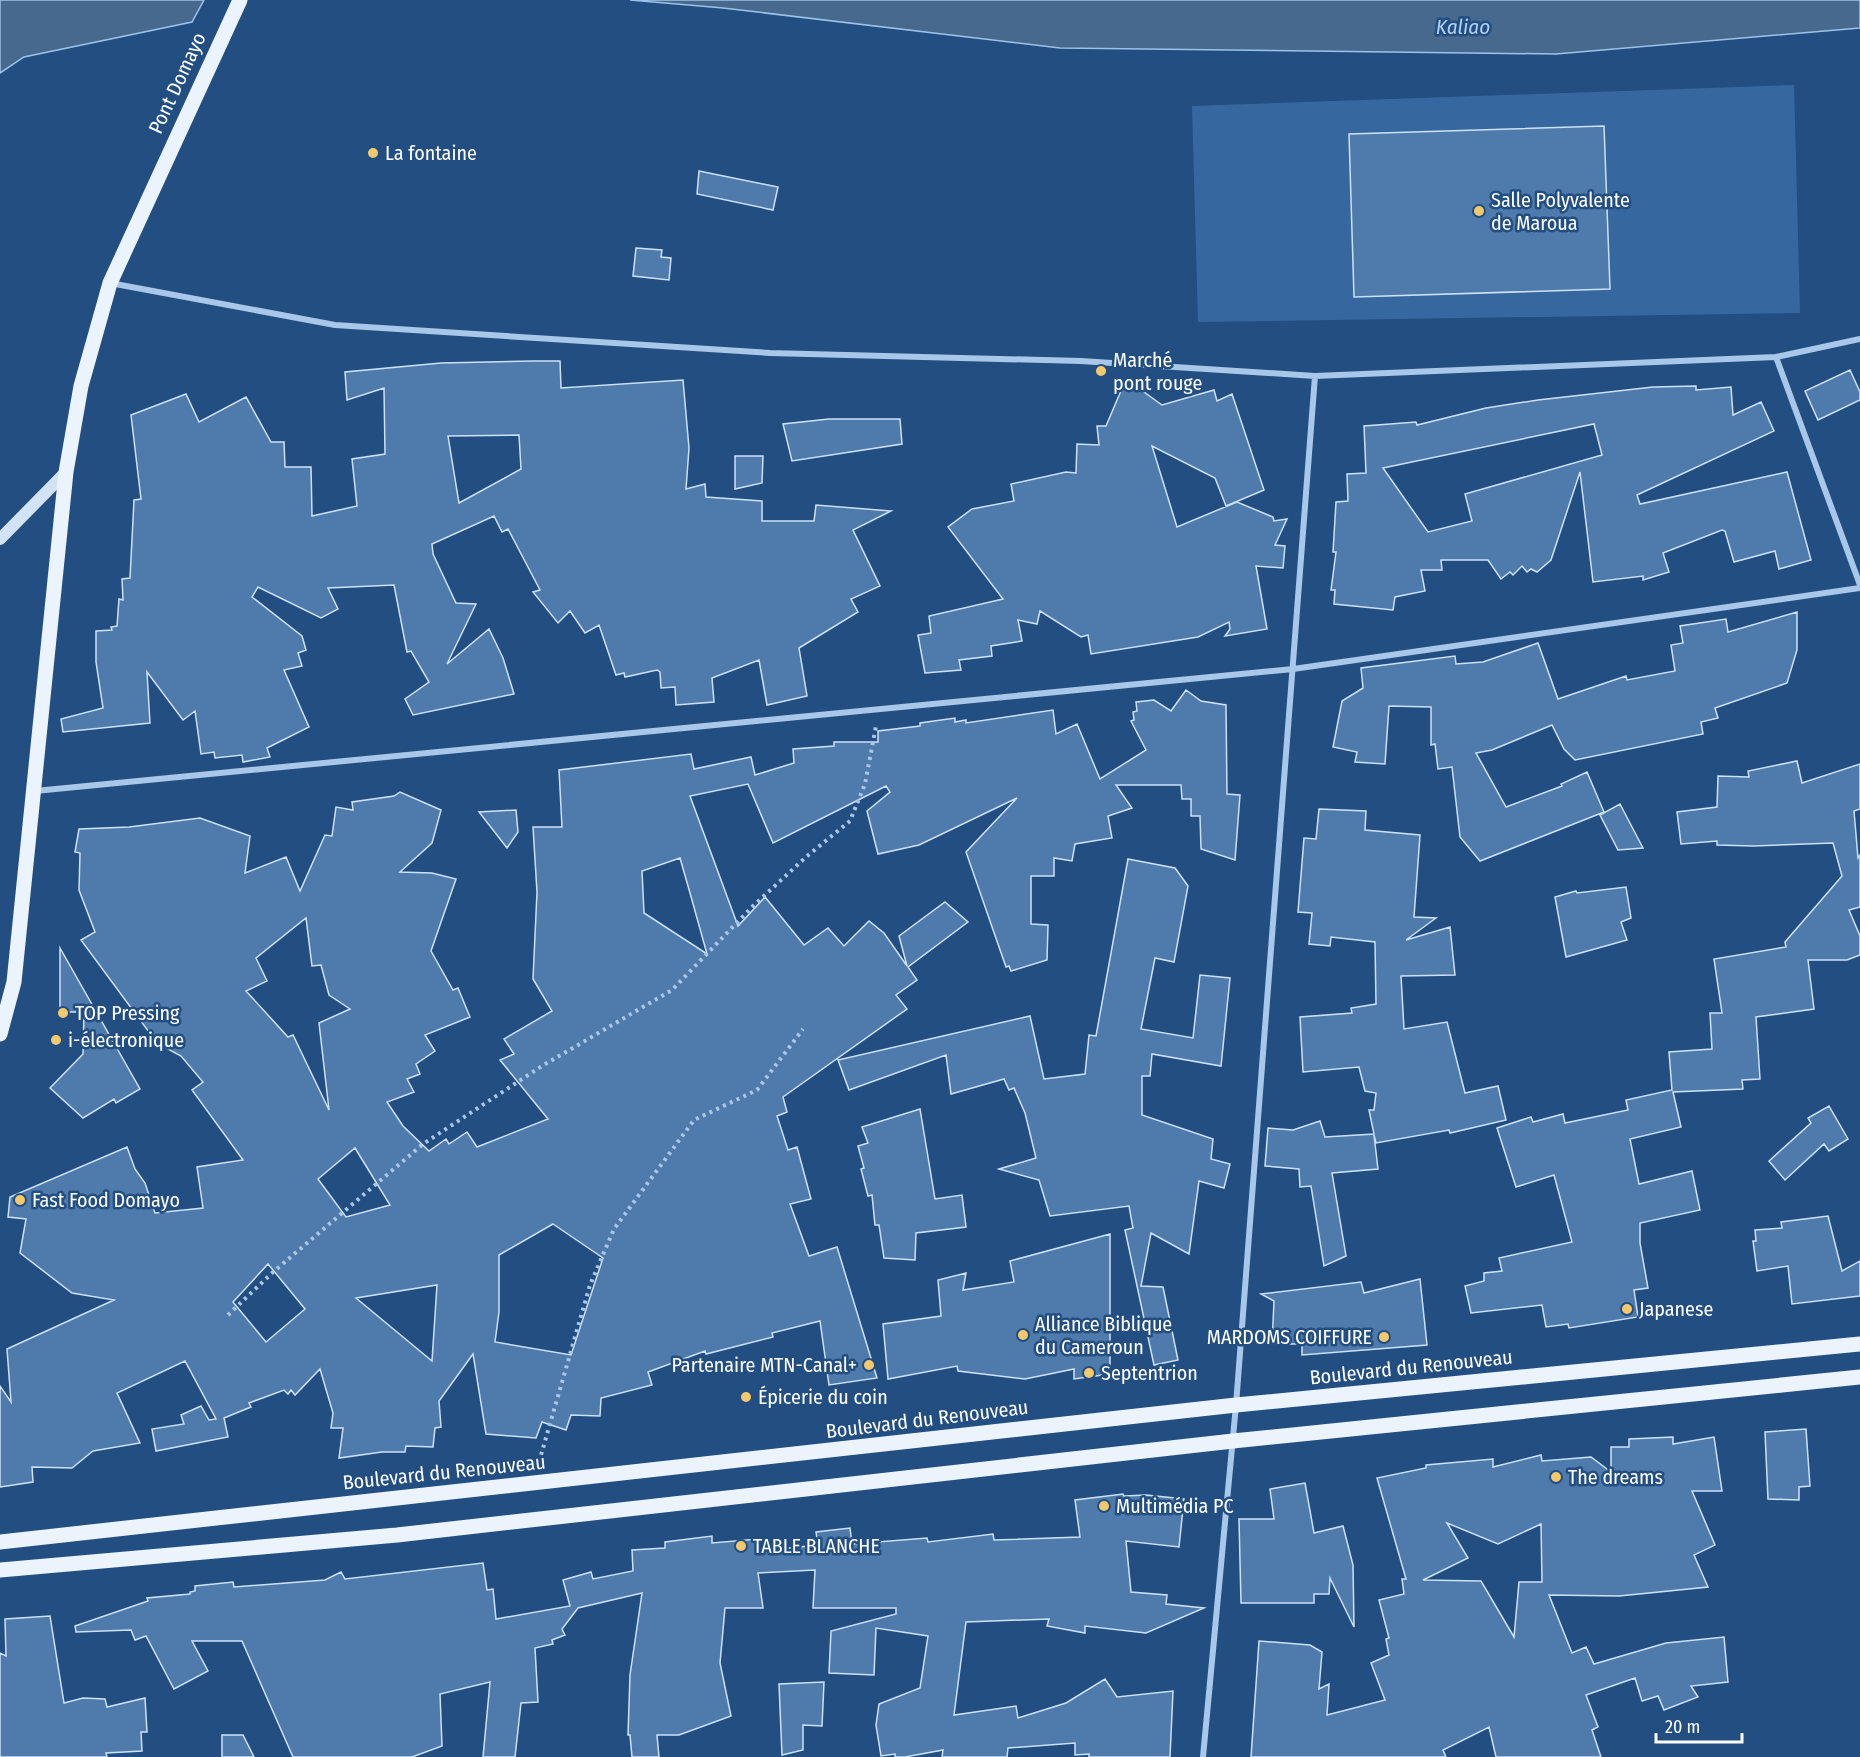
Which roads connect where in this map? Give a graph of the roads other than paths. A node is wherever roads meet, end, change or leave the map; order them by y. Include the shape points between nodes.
1 (240, 0) edge
2 (110, 283) junction
3 (1860, 339) edge
4 (1776, 357) junction
5 (1315, 376) junction
6 (66, 472) junction
7 (0, 539) edge
8 (1860, 586) edge
9 (1293, 669) junction
10 (34, 791) junction
11 (0, 1034) edge
12 (1860, 1344) edge
13 (1860, 1377) edge
14 (1236, 1405) junction
15 (1233, 1441) junction
16 (0, 1542) edge
17 (0, 1570) edge
18 (1203, 1757) edge

1 - 2 main road, Pont Domayo
2 - 5 street via 335,325 770,353 1081,361
2 - 6 main road, Pont Domayo via 81,386
3 - 4 street
4 - 5 street
4 - 8 street
5 - 9 street
6 - 7 street
6 - 10 main road, Pont Domayo
8 - 9 street
9 - 10 street
9 - 14 street
10 - 11 main road, Pont Domayo via 14,982
12 - 14 main road, Boulevard du Renouveau
13 - 15 main road
14 - 15 street
14 - 16 main road, Boulevard du Renouveau
15 - 17 main road via 397,1535
15 - 18 street

